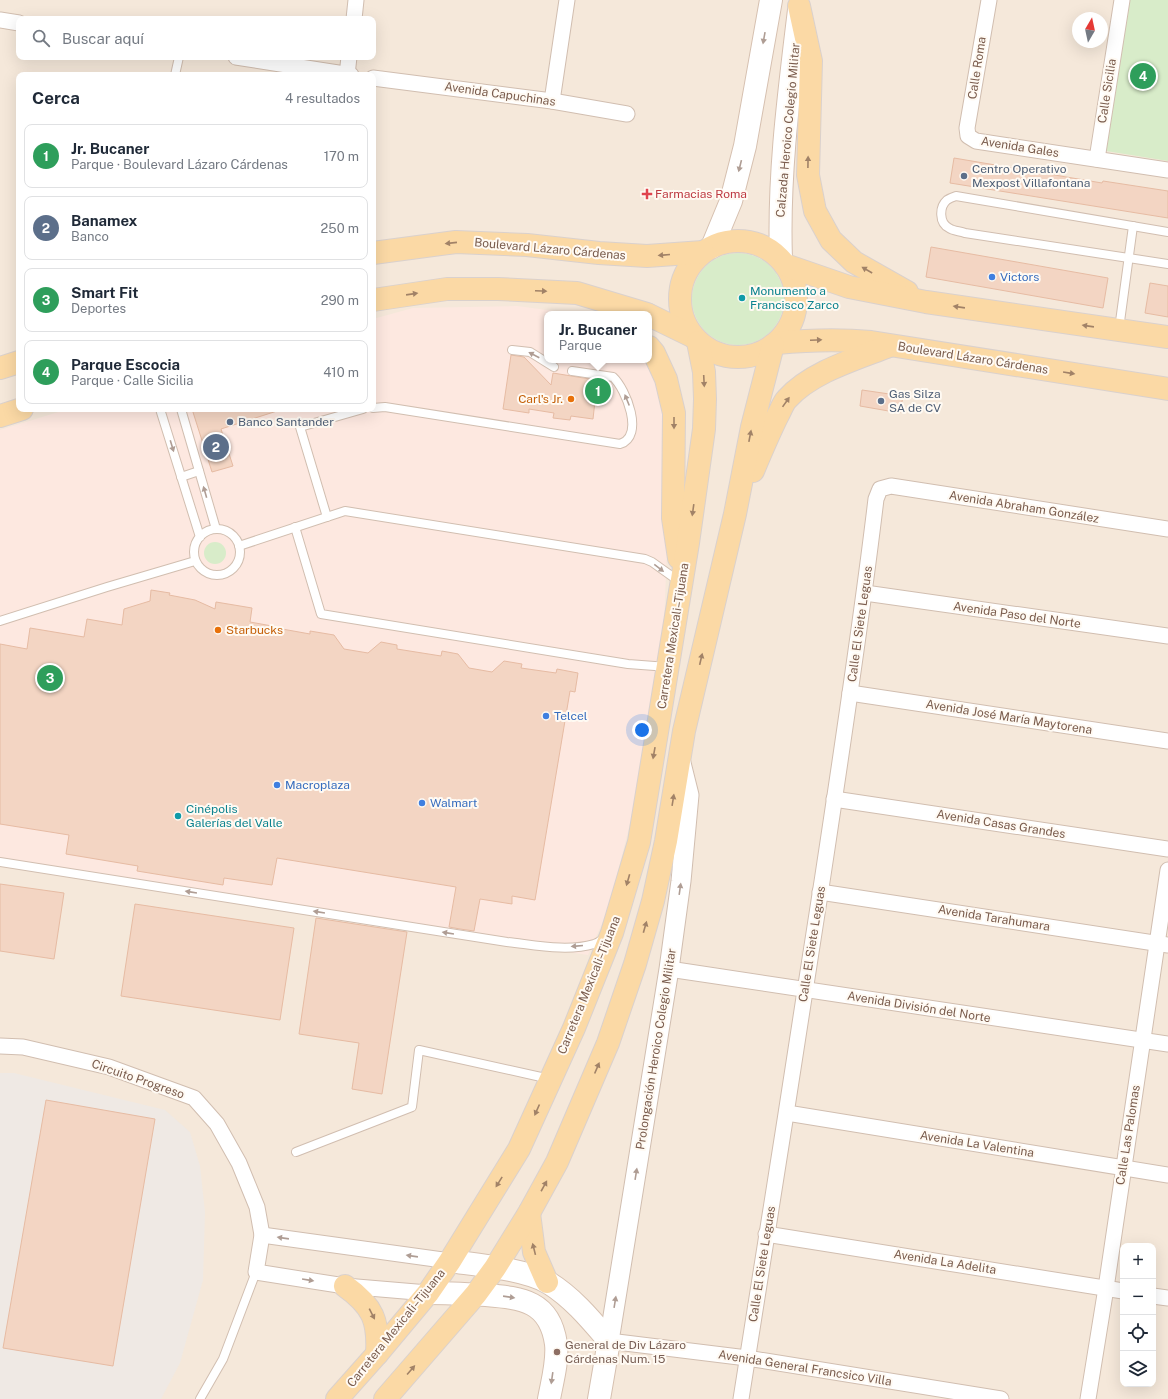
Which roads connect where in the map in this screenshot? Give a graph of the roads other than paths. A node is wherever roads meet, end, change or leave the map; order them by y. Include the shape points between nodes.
1 (356, 0) edge
2 (567, 0) edge
3 (771, 0) edge
4 (989, 0) edge
5 (1122, 0) edge
6 (800, 3) edge
7 (354, 16) edge
8 (0, 20) edge
9 (16, 23) edge
10 (178, 60) edge
11 (254, 60) edge
12 (349, 60) edge
13 (176, 72) edge
14 (328, 72) edge
15 (347, 72) edge
16 (376, 78) edge
17 (552, 101) junction
18 (627, 114) dead end
19 (968, 136) joint
20 (1096, 159) junction
21 (1168, 170) edge
22 (1133, 226) junction
23 (1168, 232) edge
24 (708, 249) junction
25 (376, 253) edge
26 (1129, 258) junction
27 (783, 262) junction
28 (1168, 264) edge
29 (577, 293) junction
30 (376, 300) edge
31 (926, 302) junction
32 (604, 311) edge
33 (638, 311) edge
34 (652, 316) edge
35 (1119, 330) junction
36 (1168, 337) edge
37 (695, 339) junction
38 (775, 344) junction
39 (892, 345) junction
40 (512, 350) dead end
41 (652, 351) edge
42 (544, 361) edge
43 (16, 363) edge
44 (548, 363) edge
45 (554, 367) dead end
46 (0, 368) edge
47 (572, 371) dead end
48 (1168, 388) edge
49 (376, 408) edge
50 (16, 411) edge
51 (161, 412) edge
52 (183, 412) edge
53 (352, 412) edge
54 (0, 416) edge
55 (199, 471) junction
56 (181, 477) junction
57 (880, 489) joint
58 (734, 514) junction
59 (328, 517) junction
60 (295, 527) junction
61 (216, 529) junction
62 (1168, 529) edge
63 (200, 537) junction
64 (239, 546) junction
65 (195, 561) junction
66 (682, 580) junction
67 (865, 593) junction
68 (0, 621) edge
69 (1168, 636) edge
70 (669, 667) junction
71 (850, 693) junction
72 (684, 731) junction
73 (1168, 741) edge
74 (680, 756) junction
75 (834, 799) junction
76 (1168, 849) edge
77 (0, 862) edge
78 (1168, 870) edge
79 (820, 892) junction
80 (612, 933) junction
81 (1162, 944) edge
82 (669, 969) junction
83 (805, 990) junction
84 (1143, 1040) junction
85 (1168, 1044) edge
86 (0, 1046) edge
87 (551, 1079) junction
88 (787, 1113) junction
89 (296, 1152) dead end
90 (1123, 1168) junction
91 (1168, 1175) edge
92 (529, 1213) junction
93 (766, 1234) junction
94 (262, 1235) junction
95 (450, 1261) junction
96 (495, 1268) junction
97 (256, 1272) junction
98 (548, 1282) junction
99 (345, 1286) junction
100 (1106, 1288) junction
101 (1120, 1290) edge
102 (428, 1293) junction
103 (476, 1294) junction
104 (1156, 1296) edge
105 (1168, 1298) edge
106 (609, 1341) junction
107 (377, 1354) junction
108 (747, 1358) junction
109 (200, 1399) edge
110 (336, 1399) edge
111 (385, 1399) edge
112 (549, 1399) edge
113 (599, 1399) edge
114 (740, 1399) edge
115 (1001, 1399) edge
116 (1088, 1399) edge

1 - 7 street
2 - 17 street
3 -> 24 main road via 745,146 732,201
4 - 19 street, Calle Roma via 967,128
5 - 20 street, Calle Sicilia
6 - 27 main road, Calzada Heroico Colegio Militar via 782,160 780,217
31 -> 6 main road via 854,262 831,240 815,211 808,175 811,61
8 - 9 street
10 - 13 lane
11 - 14 street
12 - 15 street
16 - 17 street, Avenida Capuchinas
17 - 18 street, Avenida Capuchinas
19 - 20 street, Avenida Gales via 976,141
20 - 21 street, Avenida Gales
22 - 23 lane
22 - 26 lane
22 - 26 lane via 956,196 948,199 942,216 943,223 949,228 965,232
24 -> 25 main road, Boulevard Lázaro Cárdenas via 647,256 600,254 527,245 456,242
24 - 27 main road via 726,242 741,241 769,250
24 - 37 main road via 689,267 681,286 681,313
26 - 28 lane
26 - 35 lane
27 - 31 main road via 849,287
27 - 38 main road via 793,280 796,295 795,311 790,326
30 -> 29 main road via 447,289
29 - 32 main road
29 - 33 main road
35 -> 31 main road
34 - 37 main road
35 - 36 main road
37 - 38 main road via 712,351 728,356 744,357 760,353
37 -> 66 main road, Carretera Mexicali–Tijuana via 704,372 704,429
38 -> 39 main road, Boulevard Lázaro Cárdenas via 841,339
58 -> 38 main road via 752,427
39 -> 48 main road, Boulevard Lázaro Cárdenas
58 -> 39 main road via 766,439 786,400 803,385 822,374
42 -> 40 lane via 530,352
41 -> 66 main road via 666,380 674,413 672,518
43 - 46 main road
45 -> 44 lane
49 -> 47 lane via 620,444 626,442 632,421 629,402 615,379
50 - 54 main road
51 -> 56 lane
52 - 55 lane
53 - 59 lane via 300,427
55 - 56 lane
61 -> 55 lane
56 - 63 lane
57 - 62 street, Avenida Abraham González via 892,486
57 - 67 street, Calle El Siete Leguas via 876,499
72 -> 58 main road
59 - 60 lane
59 -> 66 lane via 345,511 634,558 652,562
60 - 64 lane
60 - 70 lane via 321,614 645,666
61 - 63 lane
61 - 64 lane via 231,534
63 - 65 lane via 194,548
64 - 65 lane via 240,554 234,568 220,575 205,572
65 - 68 lane
66 - 70 main road, Carretera Mexicali–Tijuana
67 - 69 street, Avenida Paso del Norte
67 - 71 street, Calle El Siete Leguas
70 - 72 main road via 677,669 683,675
70 -> 80 main road, Carretera Mexicali–Tijuana via 639,842
71 - 73 street, Avenida José María Maytorena
71 - 75 street, Calle El Siete Leguas
72 - 74 main road
82 -> 74 street, Prolongación Heroico Colegio Militar via 689,795
92 -> 74 main road via 557,1162 608,1043 655,894
75 - 76 street, Avenida Casas Grandes
75 - 79 street, Calle El Siete Leguas
80 -> 77 lane via 596,944 576,947 507,942
78 - 81 street, Calle Las Palomas
79 - 81 street, Avenida Tarahumara
79 - 83 street, Calle El Siete Leguas
80 - 87 main road, Carretera Mexicali–Tijuana
81 - 84 street, Calle Las Palomas
82 - 83 street, Avenida División del Norte
106 -> 82 street, Prolongación Heroico Colegio Militar
83 - 84 street, Avenida División del Norte
83 - 88 street, Calle El Siete Leguas
84 - 85 street, Avenida División del Norte
84 - 90 street, Calle Las Palomas
86 - 94 street, Circuito Progreso via 23,1047 109,1067 194,1098 217,1124 240,1163 257,1207
87 - 89 lane via 419,1050 412,1107
87 -> 95 main road, Carretera Mexicali–Tijuana via 519,1149
88 - 90 street, Avenida La Valentina
88 - 93 street, Calle El Siete Leguas
90 - 91 street, Avenida La Valentina
90 - 100 street, Calle Las Palomas
92 - 96 main road
98 -> 92 main road via 534,1252
93 - 100 street, Avenida La Adelita
93 - 108 street, Calle El Siete Leguas
95 -> 94 street
94 - 97 street, Circuito Progreso
95 - 96 main road
95 - 102 main road, Carretera Mexicali–Tijuana
96 - 98 main road via 522,1273
96 - 103 main road
97 -> 99 street
97 - 109 lane via 223,1359
98 - 106 main road via 566,1295
99 - 102 street
99 -> 107 main road via 359,1296 376,1322
100 - 101 street, Avenida La Adelita
100 - 116 street, Calle Las Palomas
102 - 103 main road
102 - 107 main road, Carretera Mexicali–Tijuana
111 -> 103 main road
103 -> 112 main road via 524,1300 536,1306 546,1316 556,1345
104 - 105 street
106 - 108 street, Avenida General Francsico Villa
106 - 113 main road
107 - 110 main road, Carretera Mexicali–Tijuana
108 - 114 street, Calle El Siete Leguas
108 - 115 street, Avenida General Francsico Villa

